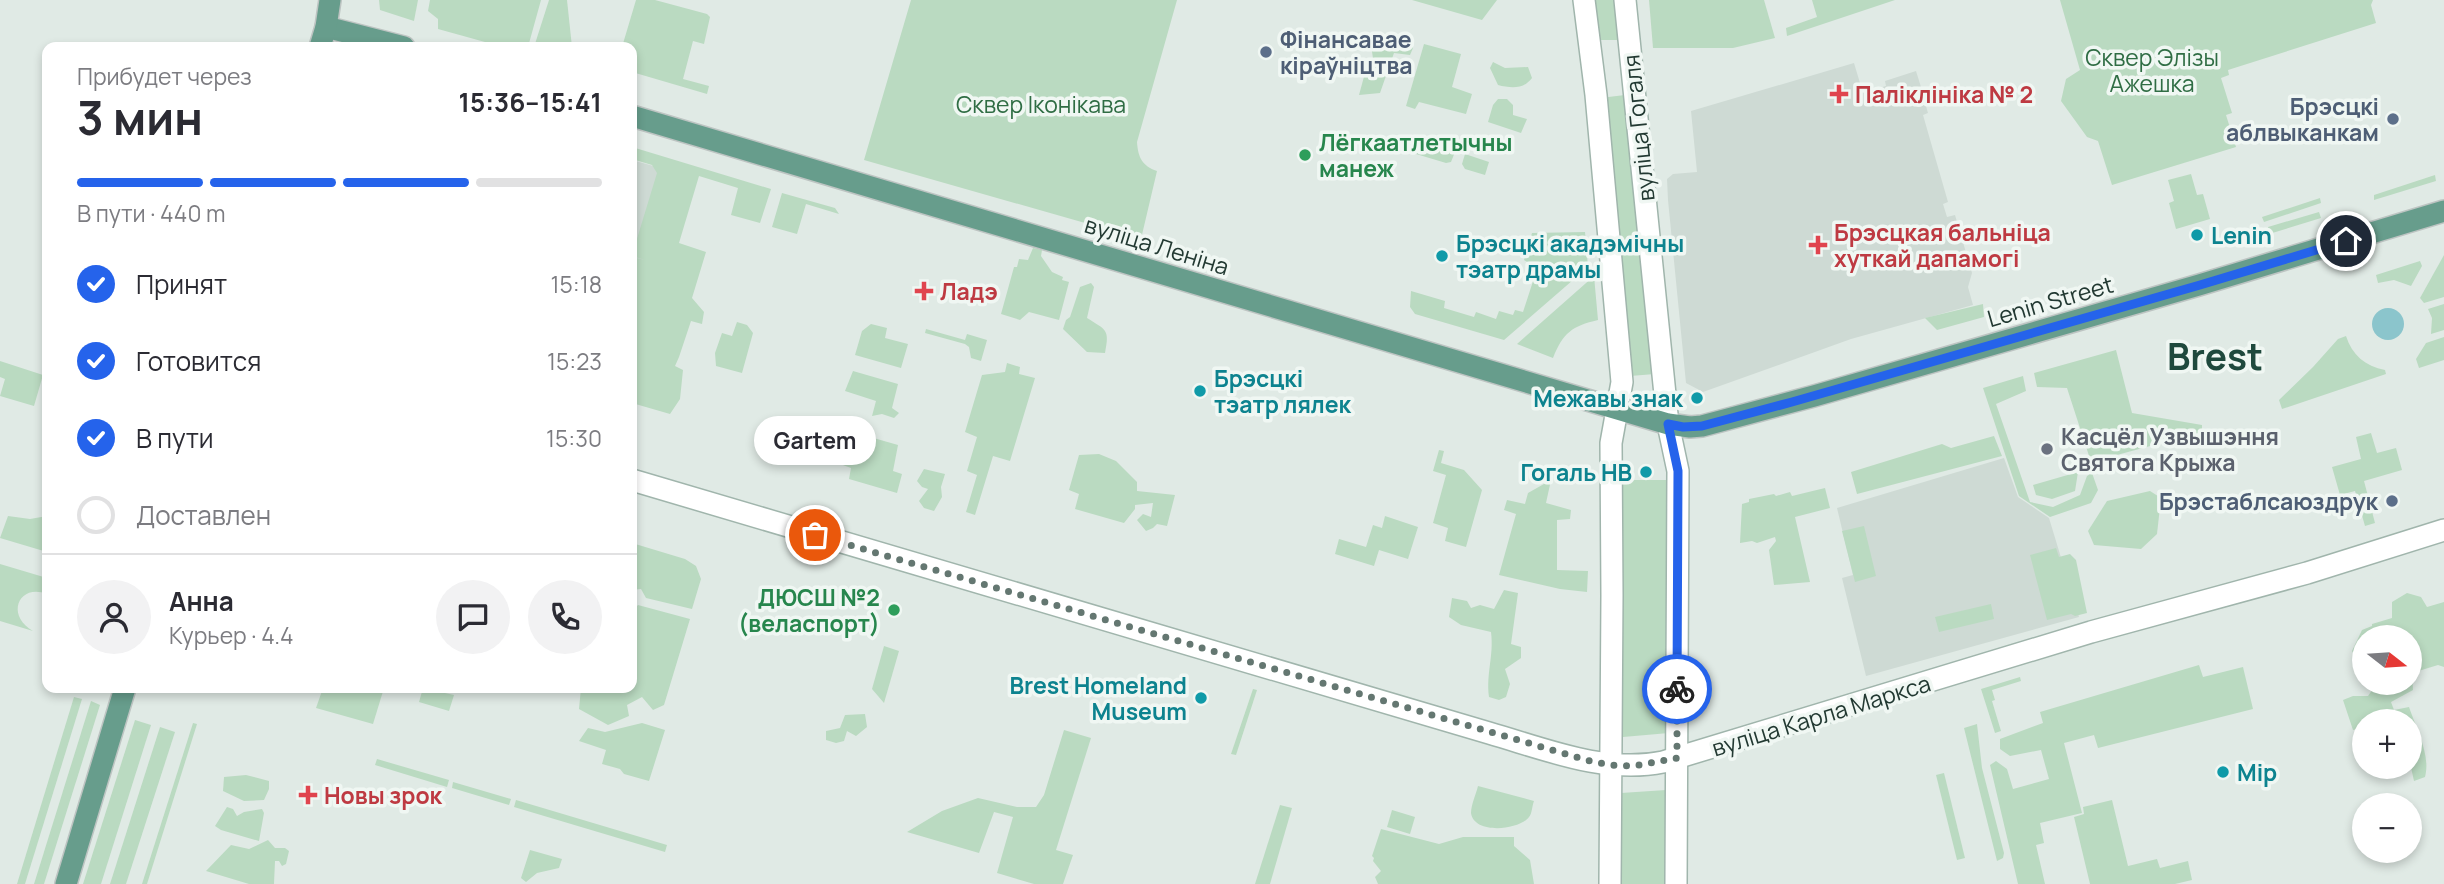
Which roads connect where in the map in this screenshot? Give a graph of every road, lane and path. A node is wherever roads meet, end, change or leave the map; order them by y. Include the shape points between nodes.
1 (330, 0) edge
2 (346, 0) edge
3 (1584, 0) edge
4 (1625, 0) edge
5 (323, 37) edge
6 (364, 42) edge
7 (637, 117) edge
8 (2444, 211) edge
9 (1619, 409) junction
10 (1668, 424) junction
11 (637, 481) edge
12 (2444, 530) edge
13 (123, 693) edge
14 (1677, 758) junction
15 (1610, 765) junction
16 (66, 884) edge
17 (1609, 884) edge
18 (1676, 884) edge

1 - 5 main road
2 - 5 main road
3 - 9 main road, вуліца Гогаля via 1622,382
4 - 10 main road, вуліца Гогаля
5 - 6 main road
7 - 9 main road, вуліца Леніна
8 - 10 main road, Lenin Street via 1814,396 1702,426
9 - 10 main road, вуліца Леніна
9 - 15 main road, вуліца Гогаля via 1611,443
10 - 14 main road, вуліца Гогаля via 1678,471
11 - 15 main road, вуліца Карла Маркса
12 - 14 main road, вуліца Карла Маркса
13 - 16 main road
14 - 15 main road, вуліца Карла Маркса via 1643,766
14 - 18 main road, вуліца Гогаля
15 - 17 main road, вуліца Гогаля

